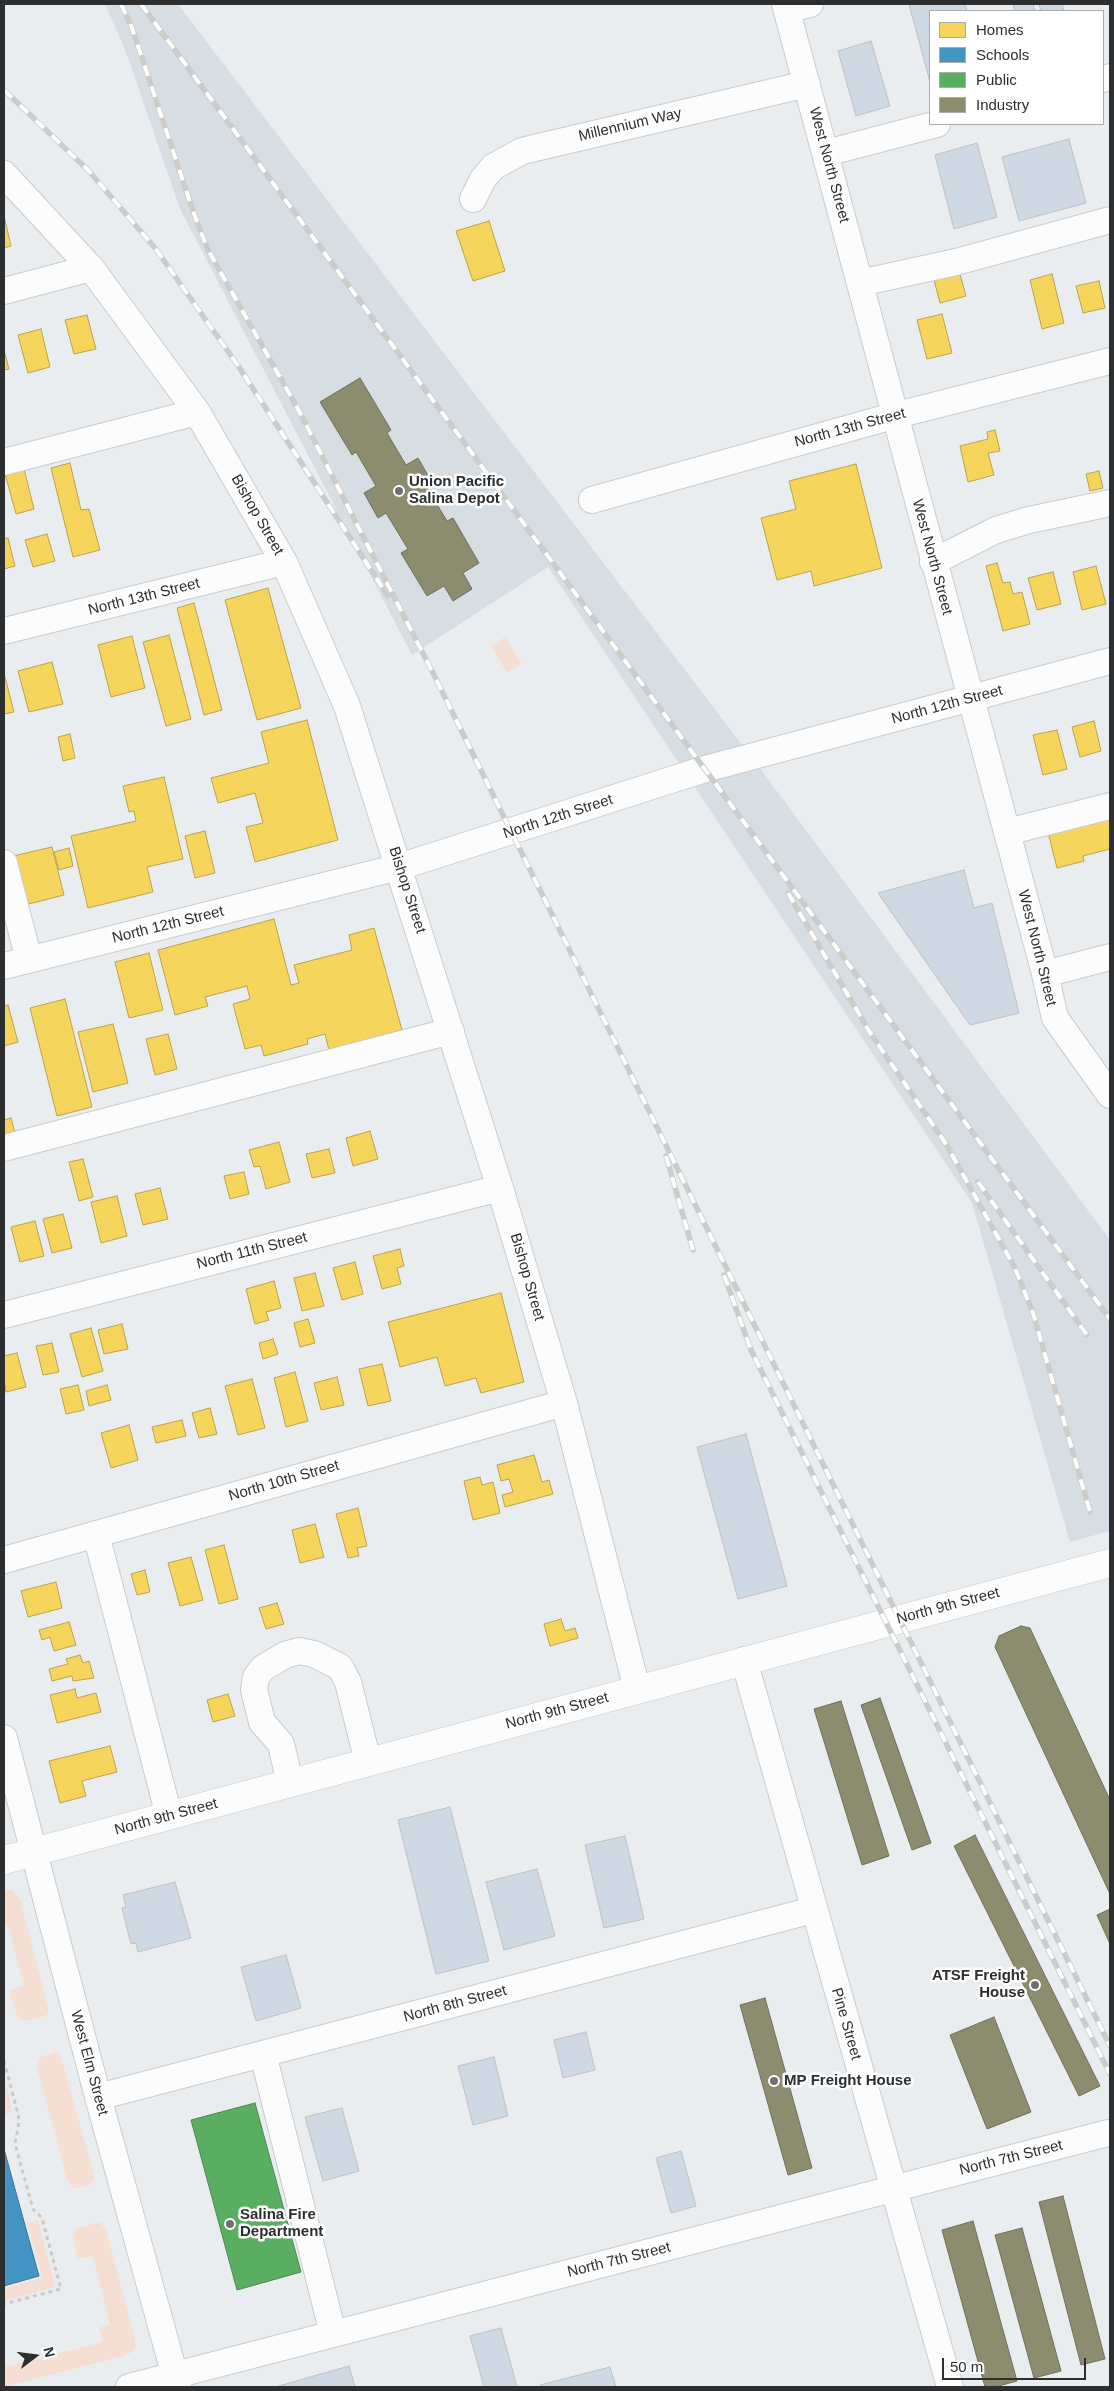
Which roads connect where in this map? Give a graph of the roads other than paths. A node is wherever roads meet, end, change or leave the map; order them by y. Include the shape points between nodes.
1 (794, 6) edge
2 (807, 84) junction
3 (933, 125) edge
4 (826, 153) junction
5 (4, 174) edge
6 (473, 199) dead end
7 (1110, 220) edge
8 (91, 268) junction
9 (860, 283) junction
10 (4, 291) edge
11 (1110, 361) edge
12 (197, 412) junction
13 (894, 416) junction
14 (4, 462) edge
15 (592, 500) dead end
16 (1110, 503) edge
17 (284, 562) junction
18 (934, 562) junction
19 (4, 631) edge
20 (1110, 661) edge
21 (971, 700) junction
22 (1110, 806) edge
23 (1006, 832) junction
24 (4, 863) edge
25 (399, 867) junction
26 (1110, 957) edge
27 (29, 960) junction
28 (4, 966) edge
29 (1045, 974) junction
30 (451, 1031) junction
31 (1110, 1095) edge
32 (4, 1148) edge
33 (500, 1188) junction
34 (4, 1314) edge
35 (564, 1403) junction
36 (96, 1534) junction
37 (4, 1560) edge
38 (1110, 1563) edge
39 (744, 1660) junction
40 (637, 1689) junction
41 (4, 1738) edge
42 (368, 1762) junction
43 (290, 1783) junction
44 (169, 1816) junction
45 (33, 1853) junction
46 (4, 1860) edge
47 (813, 1910) junction
48 (263, 2054) junction
49 (98, 2098) junction
50 (1108, 2133) dead end
51 (893, 2188) junction
52 (333, 2334) junction
53 (176, 2381) edge
54 (129, 2387) edge
55 (950, 2387) edge

1 - 2 street, West North Street
2 - 4 street, West North Street
2 - 6 street, Millennium Way via 522,151 494,167 483,179
3 - 4 street
4 - 9 street, West North Street
5 - 8 street, Bishop Street
7 - 9 street via 956,262
8 - 10 street
8 - 12 street, Bishop Street
9 - 13 street, West North Street
11 - 13 street, North 13th Street
12 - 14 street
12 - 17 street, Bishop Street
13 - 15 street, North 13th Street
13 - 18 street, West North Street
16 - 18 street via 996,530
17 - 19 street, North 13th Street
17 - 25 street, Bishop Street via 347,706
18 - 21 street, West North Street
20 - 21 street, North 12th Street
21 - 23 street, West North Street
21 - 25 street, North 12th Street via 705,769
22 - 23 street
23 - 29 street, West North Street
24 - 27 street
25 - 27 street, North 12th Street
25 - 30 street, Bishop Street
26 - 29 street
27 - 28 street, North 12th Street
29 - 31 street, West North Street via 1054,1018
30 - 32 street
30 - 33 street, Bishop Street
33 - 34 street, North 11th Street
33 - 35 street, Bishop Street
35 - 36 street, North 10th Street
35 - 40 street, Bishop Street
36 - 37 street, North 10th Street
36 - 44 street
38 - 39 main road, North 9th Street
39 - 40 main road, North 9th Street
39 - 47 street, Pine Street
40 - 42 main road, North 9th Street
41 - 45 street, West Elm Street
42 - 43 main road, North 9th Street
42 - 43 street via 348,1682 340,1667 314,1654 300,1651 285,1655 263,1668 256,1677 254,1690 262,1722 281,1744
43 - 44 main road, North 9th Street
44 - 45 main road, North 9th Street
45 - 46 main road, North 9th Street
45 - 49 street, West Elm Street
47 - 48 street, North 8th Street
47 - 51 street, Pine Street
48 - 49 street, North 8th Street
48 - 52 street
49 - 53 street, West Elm Street
50 - 51 street, North 7th Street
51 - 52 street, North 7th Street
51 - 55 street, Pine Street
52 - 53 street, North 7th Street
53 - 54 street, North 7th Street

